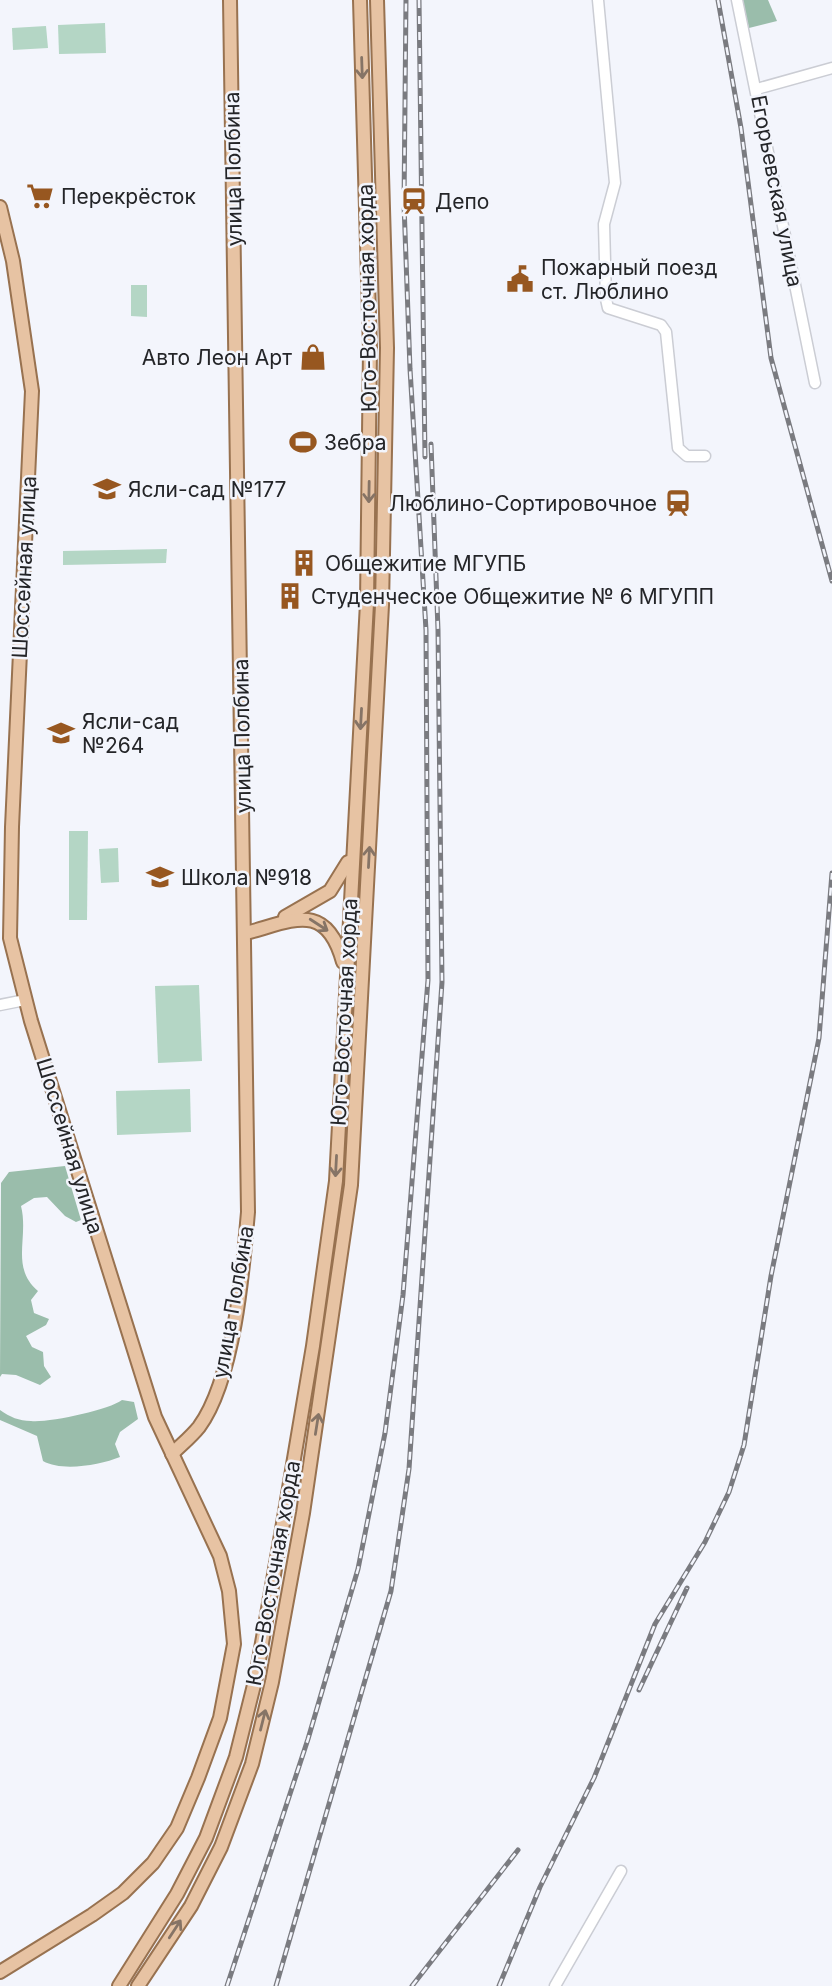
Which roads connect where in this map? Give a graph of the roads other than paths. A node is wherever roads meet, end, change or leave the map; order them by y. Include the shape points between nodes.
1 (230, 0) edge
2 (360, 0) edge
3 (377, 0) edge
4 (598, 0) edge
5 (737, 0) edge
6 (832, 68) edge
7 (757, 89) junction
8 (0, 207) edge
9 (815, 383) dead end
10 (705, 456) dead end
11 (353, 845) junction
12 (266, 928) junction
13 (246, 933) junction
14 (346, 972) junction
15 (25, 1000) junction
16 (0, 1005) edge
17 (172, 1454) junction
18 (621, 1871) dead end
19 (0, 1972) edge
20 (119, 1986) edge
21 (138, 1986) edge
22 (555, 1986) edge

1 - 13 main road, улица Полбина
2 -> 11 main road, Юго-Восточная хорда via 370,349 368,603
21 -> 3 main road, Юго-Восточная хорда via 191,1906 221,1847 252,1764 303,1513 351,1185 382,606 387,348
4 - 10 street via 615,183 604,224 608,308 661,325 666,332 678,448 687,456
5 - 7 street, Егорьевская улица
6 - 7 street
7 - 9 street, Егорьевская улица
8 - 15 main road, Шоссейная улица via 13,261 32,390 8,917
11 - 12 main road via 345,872 330,891
11 - 14 main road, Юго-Восточная хорда
12 - 13 main road
12 -> 14 main road via 299,918 318,921 333,936
13 - 17 main road, улица Полбина via 248,1212 244,1255 226,1362 215,1396 199,1427
14 -> 20 main road, Юго-Восточная хорда via 336,1181 313,1346 256,1677 236,1757 206,1838
15 - 16 street
15 - 17 main road, Шоссейная улица via 152,1408
17 - 19 main road, Шоссейная улица via 219,1556 229,1591 234,1644 220,1718 177,1828 153,1863 123,1893
18 - 22 street

